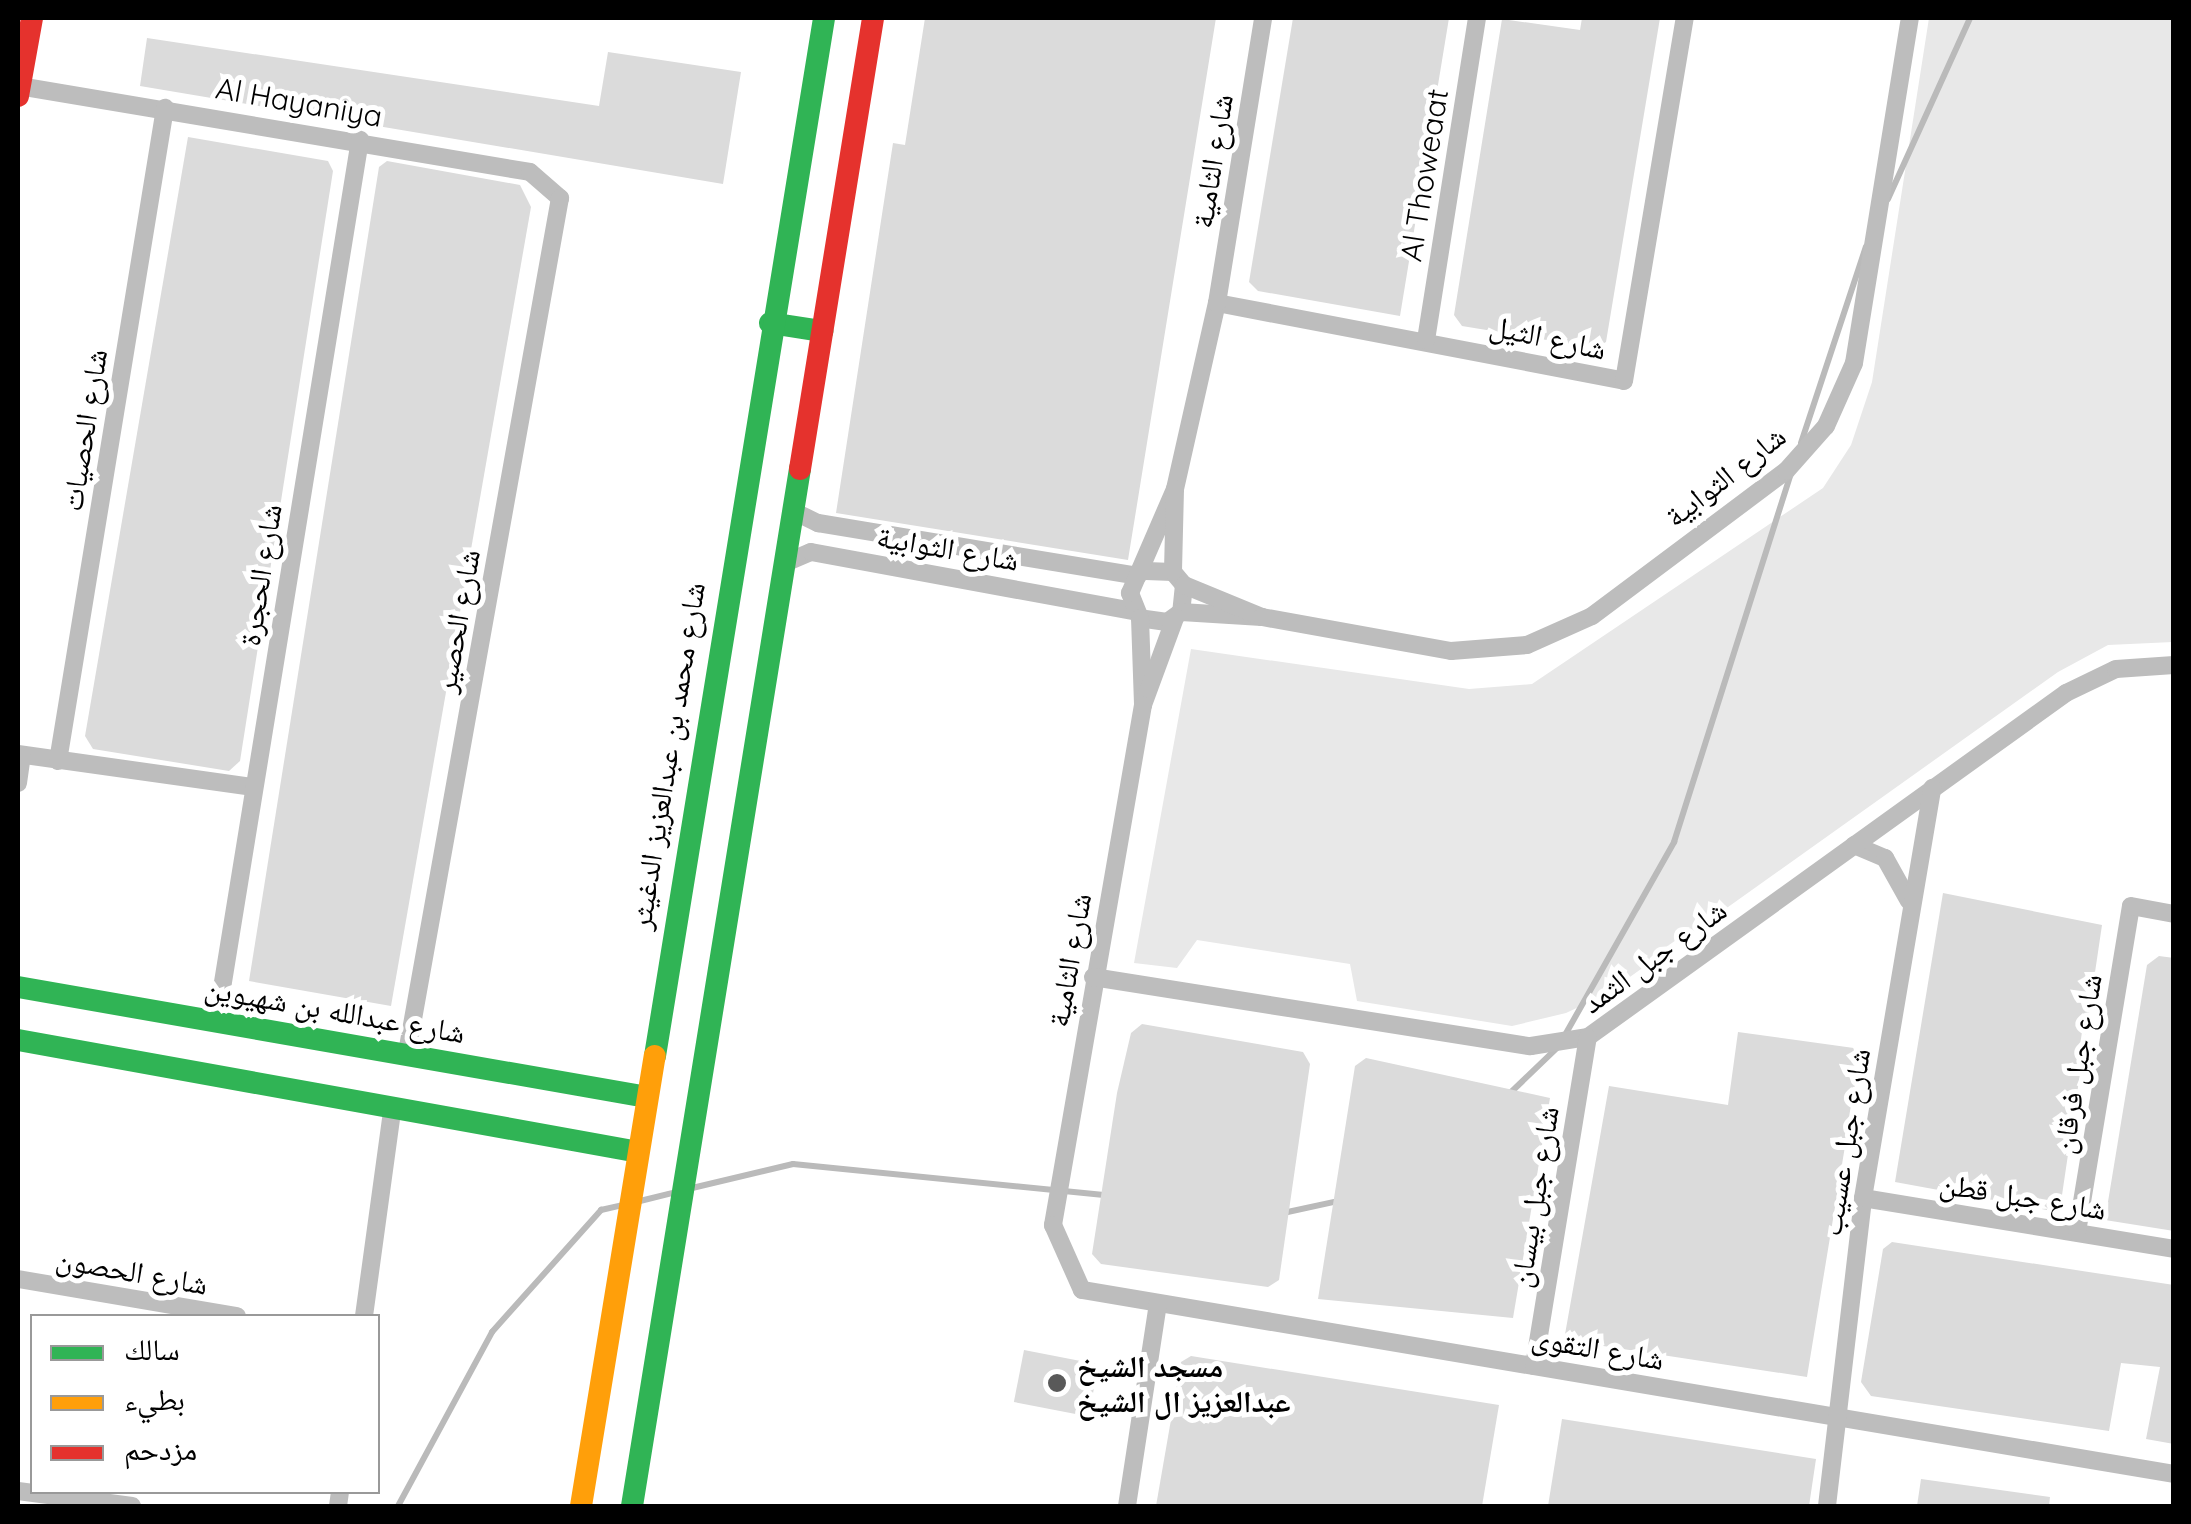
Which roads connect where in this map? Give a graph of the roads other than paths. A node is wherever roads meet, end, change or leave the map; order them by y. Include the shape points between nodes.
1 (32, 18) edge
2 (823, 18) edge
3 (872, 18) edge
4 (1263, 18) edge
5 (1477, 18) edge
6 (1684, 18) edge
7 (1910, 18) edge
8 (18, 91) edge
9 (164, 108) junction
10 (360, 140) junction
11 (560, 198) joint
12 (1217, 303) junction
13 (770, 323) junction
14 (822, 331) junction
15 (1426, 340) junction
16 (1175, 489) junction
17 (793, 511) junction
18 (785, 563) junction
19 (1142, 573) junction
20 (1178, 579) junction
21 (1137, 614) junction
22 (1178, 615) junction
23 (1262, 617) junction
24 (2174, 665) edge
25 (1143, 705) junction
26 (20, 754) edge
27 (58, 761) junction
28 (18, 783) edge
29 (252, 787) junction
30 (1932, 788) junction
31 (1854, 845) junction
32 (1911, 908) junction
33 (2174, 914) edge
34 (1094, 978) junction
35 (18, 987) edge
36 (216, 1019) junction
37 (1588, 1037) junction
38 (18, 1040) edge
39 (407, 1053) junction
40 (642, 1096) junction
41 (392, 1111) junction
42 (632, 1152) junction
43 (1864, 1198) junction
44 (1053, 1225) joint
45 (2077, 1232) junction
46 (2174, 1249) edge
47 (18, 1279) edge
48 (1158, 1304) junction
49 (224, 1314) edge
50 (364, 1314) edge
51 (1534, 1366) junction
52 (1839, 1418) junction
53 (2174, 1474) edge
54 (41, 1494) edge
55 (132, 1506) edge
56 (581, 1506) edge
57 (632, 1506) edge
58 (1127, 1506) edge
59 (1826, 1506) edge

1 - 8 street
2 - 13 street, شارع محمد بن عبدالعزيز الدغيثر
3 - 14 street
4 - 12 street, شارع الثامية
5 - 15 street, Al Thoweaat
6 - 15 street, شارع الثيل via 1624,380
7 - 23 street, شارع الثوابية via 1854,364 1826,426 1786,470 1592,616 1527,645 1451,651
8 - 9 street, Al Hayaniya
9 - 10 street, Al Hayaniya
9 - 27 street, شارع الحصيات
10 - 11 street, Al Hayaniya via 530,172
10 - 29 street, شارع الحجرة
11 - 39 street, شارع الحصير
12 - 15 street, شارع الثيل
12 - 16 street, شارع الثامية
13 - 14 street
13 - 40 street, شارع محمد بن عبدالعزيز الدغيثر
14 - 17 street
16 - 19 street
16 - 20 street
17 - 18 street
17 - 19 street, شارع الثوابية via 818,523 1110,574
18 - 21 street, شارع الثوابية via 811,552
18 - 57 street
19 - 20 street, شارع الثوابية
19 - 21 street
20 - 22 street
20 - 23 street, شارع الثوابية
21 - 22 street, شارع الثوابية
21 - 25 street
22 - 23 street, شارع الثوابية
22 - 25 street
24 - 30 street, شارع جبل الثمد via 2116,669 2066,693
25 - 34 street, شارع الثامية
26 - 27 street
26 - 28 street
27 - 29 street
29 - 36 street, شارع الحجرة
30 - 31 street, شارع جبل الثمد
30 - 32 street, شارع جبل عسيب
31 - 32 street via 1885,858 1906,882
31 - 37 street, شارع جبل الثمد
32 - 43 street, شارع جبل عسيب
33 - 45 street, شارع جبل فرقان via 2131,906
34 - 37 street, شارع جبل الثمد via 1531,1046
34 - 44 street, شارع الثامية
35 - 36 street, شارع عبدالله بن شهيوين
36 - 39 street, شارع عبدالله بن شهيوين
37 - 51 street, شارع جبل بيسان
38 - 41 street
39 - 40 street, شارع عبدالله بن شهيوين
40 - 42 street, شارع محمد بن عبدالعزيز الدغيثر
41 - 42 street
41 - 50 street
42 - 56 street, شارع محمد بن عبدالعزيز الدغيثر
43 - 45 street, شارع جبل قطن
43 - 52 street, شارع جبل عسيب
44 - 48 street, شارع التقوى via 1082,1290
45 - 46 street, شارع جبل قطن
47 - 49 street, شارع الحصون
48 - 51 street, شارع التقوى
48 - 58 street
51 - 52 street, شارع التقوى
52 - 53 street, شارع التقوى
52 - 59 street, شارع جبل عسيب
54 - 55 street

